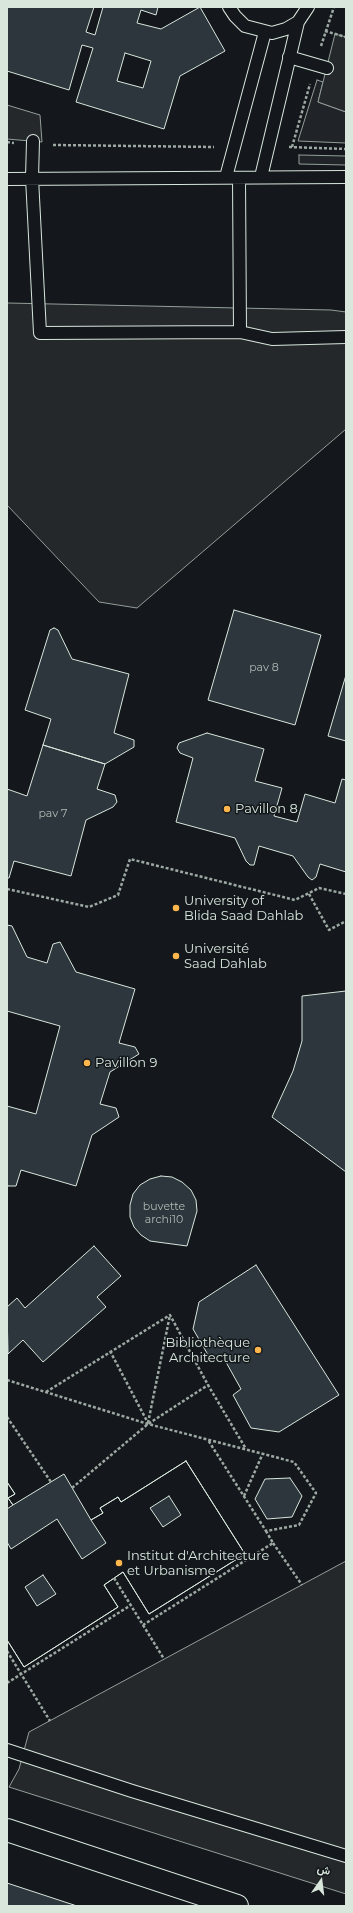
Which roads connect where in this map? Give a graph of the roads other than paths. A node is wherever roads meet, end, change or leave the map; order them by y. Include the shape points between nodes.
1 (229, 7) edge
2 (308, 7) edge
3 (298, 22) junction
4 (265, 32) junction
5 (289, 57) junction
6 (322, 66) road end
7 (33, 143) road end
8 (261, 177) junction
9 (346, 177) edge
10 (32, 178) junction
11 (226, 178) junction
12 (239, 178) junction
13 (7, 179) edge
14 (240, 332) junction
15 (346, 337) edge
16 (7, 1750) edge
17 (7, 1830) edge
18 (346, 1856) edge
19 (237, 1906) edge

1 - 4 lane via 245,26
2 - 3 lane
3 - 4 lane via 286,29
3 - 5 lane
4 - 11 lane
5 - 6 lane
5 - 8 lane
7 - 10 lane
8 - 9 lane
8 - 12 lane
10 - 11 lane
10 - 13 lane
10 - 14 lane via 40,333
11 - 12 lane
12 - 14 lane
14 - 15 lane via 272,339
16 - 18 lane
17 - 19 street

